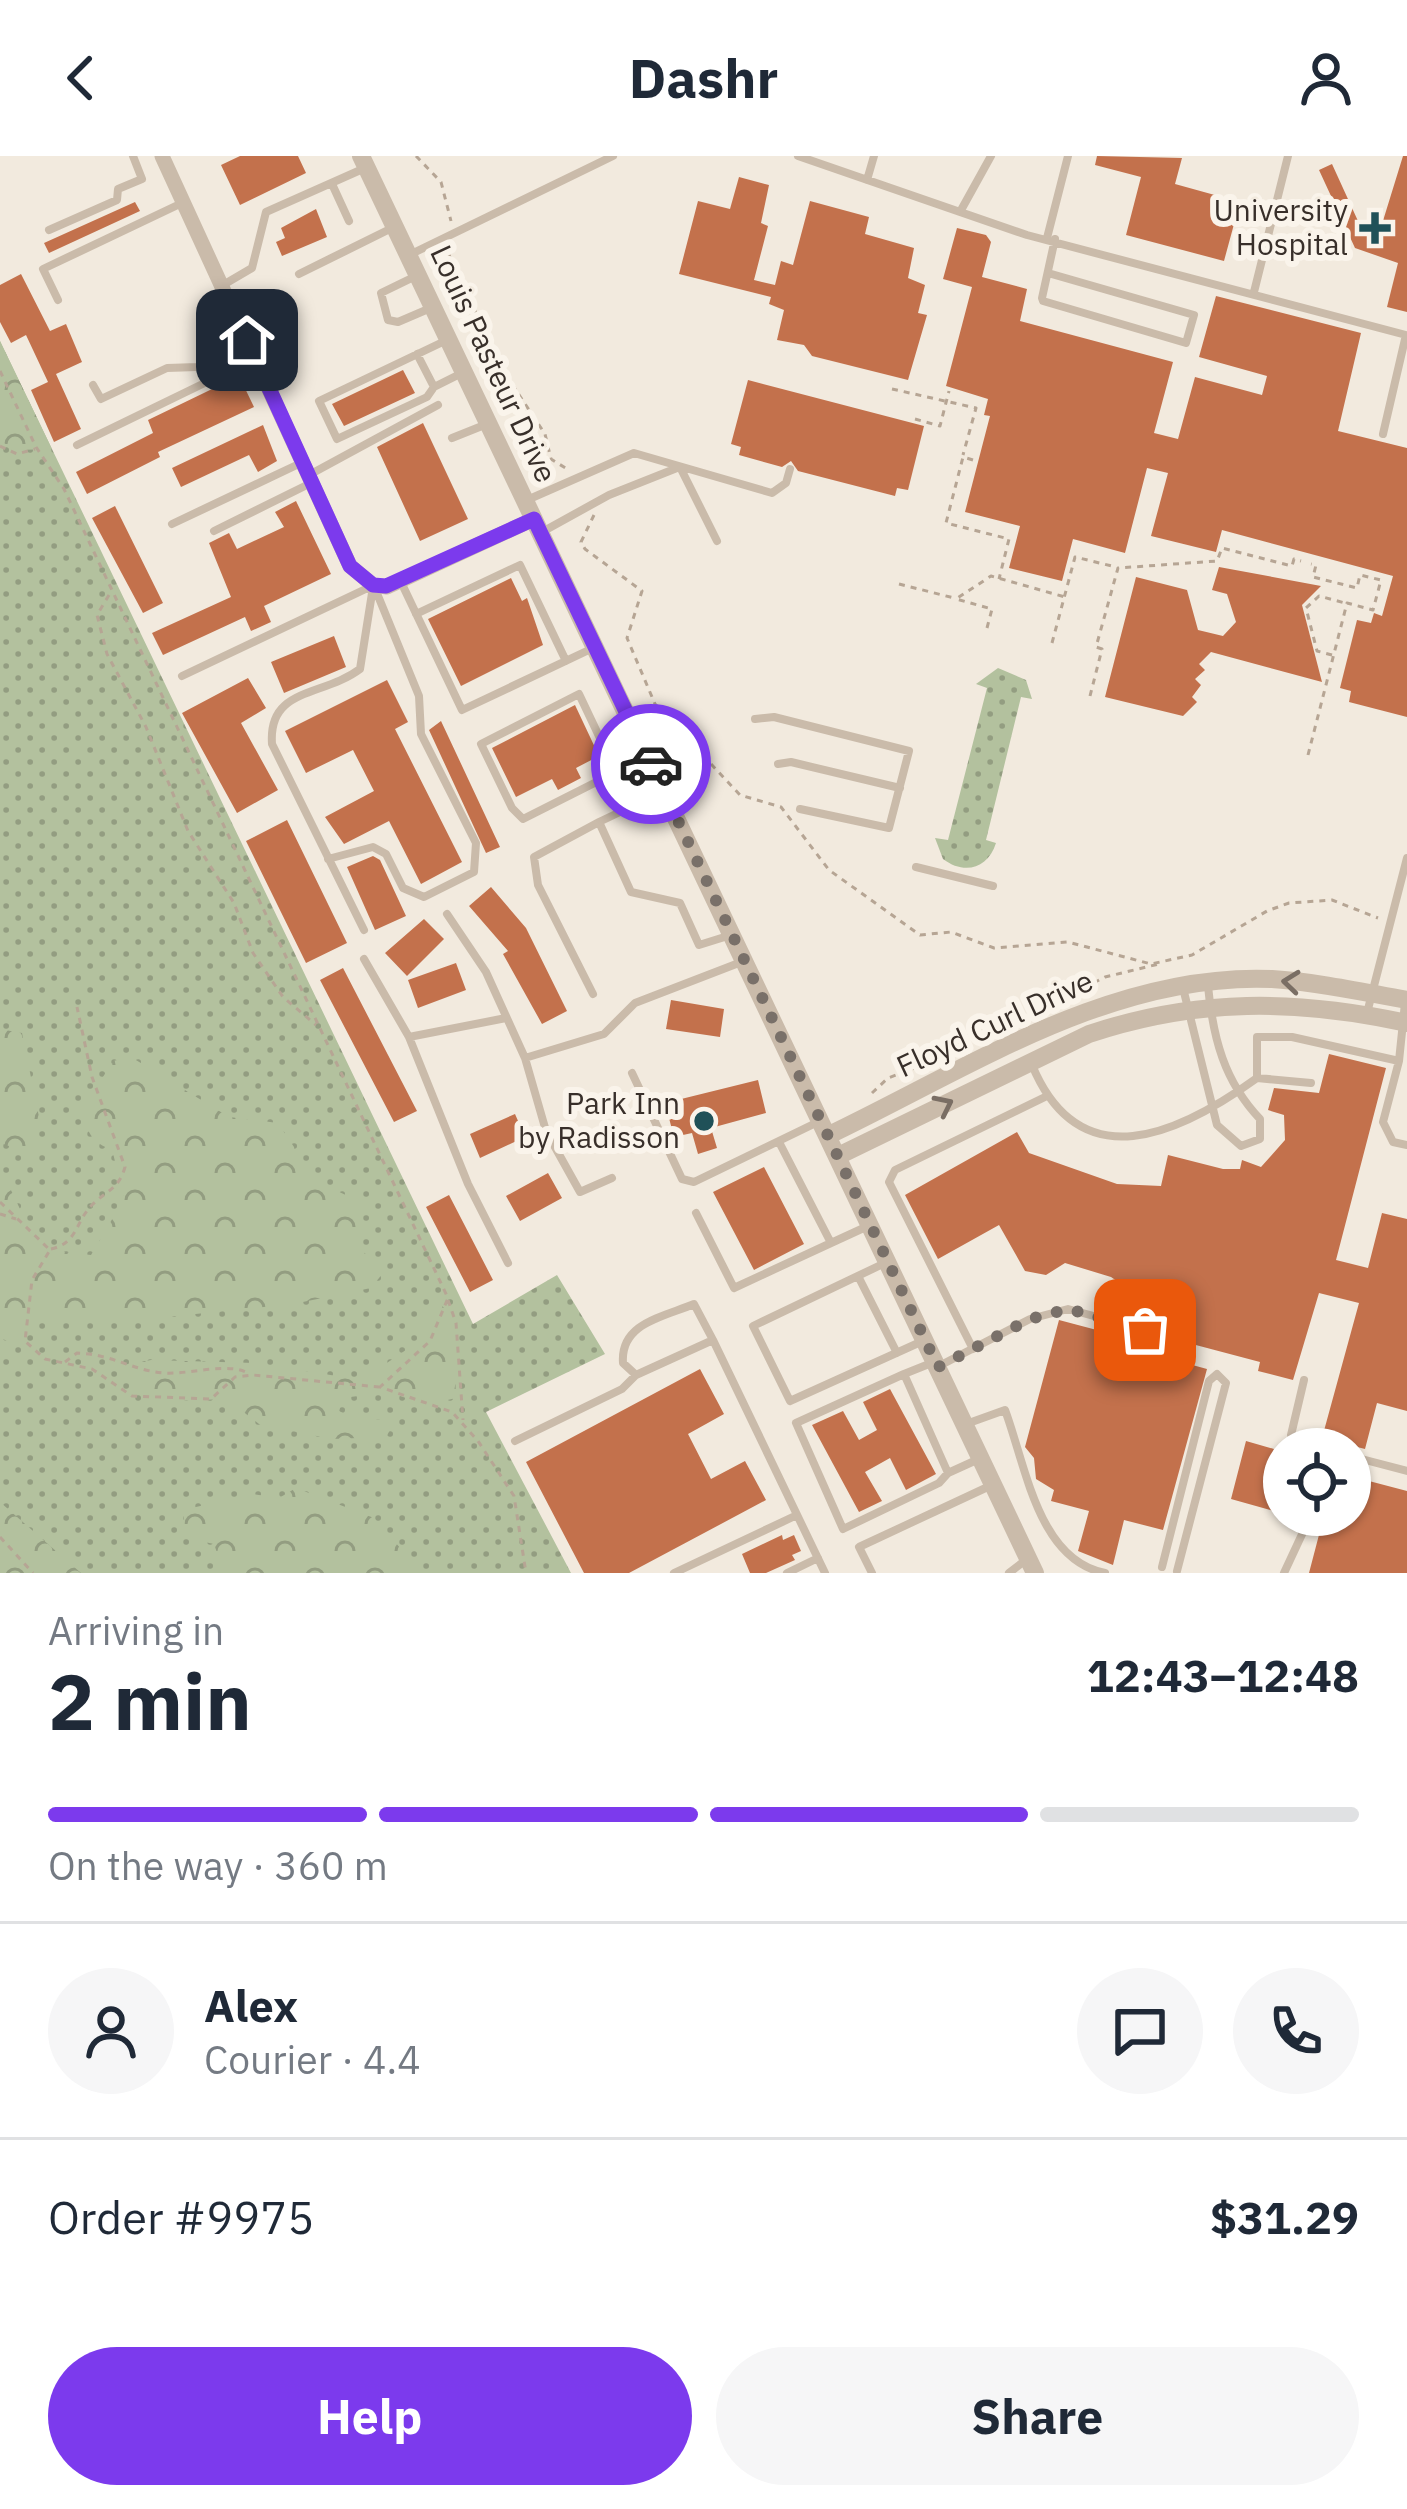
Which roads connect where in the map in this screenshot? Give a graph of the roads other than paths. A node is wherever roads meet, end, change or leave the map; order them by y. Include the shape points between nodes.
1 (133, 156) edge
2 (162, 156) edge
3 (613, 156) edge
4 (798, 156) edge
5 (874, 156) edge
6 (992, 156) edge
7 (1068, 156) edge
8 (1288, 156) edge
9 (363, 162) edge
10 (867, 180) junction
11 (332, 184) junction
12 (184, 202) junction
13 (960, 212) junction
14 (349, 220) dead end
15 (396, 226) junction
16 (50, 230) dead end
17 (1051, 238) junction
18 (408, 255) junction
19 (1048, 273) junction
20 (299, 274) dead end
21 (418, 275) junction
22 (224, 285) junction
23 (1254, 292) junction
24 (58, 300) dead end
25 (433, 308) junction
26 (247, 340) junction
27 (448, 340) junction
28 (417, 354) junction
29 (255, 358) junction
30 (464, 372) junction
31 (93, 385) dead end
32 (434, 387) junction
33 (437, 405) dead end
34 (488, 423) junction
35 (1383, 434) dead end
36 (452, 438) dead end
37 (77, 446) dead end
38 (679, 468) junction
39 (790, 469) dead end
40 (308, 473) junction
41 (533, 518) junction
42 (172, 524) dead end
43 (214, 531) dead end
44 (717, 541) dead end
45 (400, 580) junction
46 (373, 585) junction
47 (416, 614) junction
48 (595, 647) junction
49 (566, 661) junction
50 (182, 676) dead end
51 (755, 719) dead end
52 (648, 757) junction
53 (778, 764) dead end
54 (616, 772) junction
55 (900, 788) junction
56 (664, 791) junction
57 (800, 808) dead end
58 (599, 823) junction
59 (1407, 858) edge
60 (328, 859) junction
61 (916, 866) dead end
62 (993, 886) dead end
63 (447, 914) dead end
64 (364, 931) dead end
65 (733, 935) junction
66 (364, 959) dead end
67 (745, 961) junction
68 (1208, 983) junction
69 (1183, 986) junction
70 (1372, 993) junction
71 (593, 994) dead end
72 (1407, 998) edge
73 (1210, 1006) junction
74 (1188, 1009) junction
75 (1367, 1016) junction
76 (506, 1018) junction
77 (1404, 1022) edge
78 (410, 1037) junction
79 (525, 1058) junction
80 (1399, 1061) junction
81 (1031, 1063) junction
82 (632, 1073) dead end
83 (1257, 1078) junction
84 (1311, 1083) dead end
85 (1235, 1094) junction
86 (1045, 1096) junction
87 (1214, 1106) junction
88 (825, 1128) junction
89 (779, 1142) junction
90 (1407, 1145) edge
91 (838, 1156) junction
92 (612, 1178) dead end
93 (696, 1213) dead end
94 (871, 1225) junction
95 (831, 1243) junction
96 (888, 1262) junction
97 (508, 1263) dead end
98 (858, 1276) junction
99 (1145, 1330) dead end
100 (713, 1340) junction
101 (926, 1340) junction
102 (973, 1348) junction
103 (897, 1353) junction
104 (936, 1364) junction
105 (904, 1374) junction
106 (636, 1375) junction
107 (1304, 1380) dead end
108 (965, 1425) junction
109 (1293, 1428) edge
110 (515, 1442) dead end
111 (981, 1458) junction
112 (1371, 1462) edge
113 (1407, 1471) edge
114 (948, 1473) junction
115 (993, 1485) junction
116 (797, 1515) junction
117 (1301, 1536) edge
118 (818, 1558) junction
119 (1032, 1565) edge
120 (1161, 1570) edge
121 (1178, 1571) edge
122 (674, 1573) edge
123 (787, 1573) edge
124 (825, 1573) edge
125 (872, 1573) edge
126 (1009, 1573) edge
127 (1105, 1573) edge
128 (1284, 1573) edge

1 - 16 lane via 142,179 118,189 117,200
2 - 12 street
3 - 18 lane via 453,226
4 - 10 lane
5 - 10 lane
6 - 13 lane
7 - 17 lane
8 - 23 lane
9 - 11 lane
9 - 15 street, Louis Pasteur Drive
10 - 13 lane
11 - 14 lane
11 - 22 lane via 266,212 251,268
12 - 22 street
12 - 24 lane via 43,269
13 - 17 lane
15 - 18 street, Louis Pasteur Drive
15 - 20 lane
17 - 19 lane
17 - 23 lane
18 - 21 street, Louis Pasteur Drive
19 - 19 lane via 1043,302 1186,343 1194,315
21 - 25 street, Louis Pasteur Drive
21 - 25 lane via 381,293 388,320
22 - 26 street
23 - 35 lane via 1406,334
25 - 27 street, Louis Pasteur Drive
26 - 29 street
26 - 31 lane via 197,368 167,368 101,399
27 - 28 lane
27 - 30 street, Louis Pasteur Drive
28 - 32 lane
28 - 32 lane via 319,401 337,439 427,398
29 - 37 lane
29 - 40 street
30 - 32 lane
30 - 34 street, Louis Pasteur Drive
33 - 40 lane
34 - 36 lane
34 - 41 street, Louis Pasteur Drive
38 - 39 lane via 772,493
38 - 41 lane
38 - 41 lane via 634,452
38 - 44 lane
40 - 42 lane
40 - 43 lane
40 - 46 street via 350,566
41 - 45 street
41 - 48 street, Louis Pasteur Drive
45 - 46 street
45 - 47 lane
46 - 50 lane
46 - 60 lane via 359,669 280,706 271,722 272,744
46 - 60 lane via 419,696 421,734 476,843 474,872 424,897 403,888 374,847
47 - 49 lane via 462,710
47 - 49 lane via 520,565
48 - 49 lane
48 - 52 street, Louis Pasteur Drive
51 - 55 lane via 775,717 909,752
52 - 54 lane
52 - 56 street, Louis Pasteur Drive
53 - 55 lane
54 - 54 lane via 523,819 481,744 579,694
55 - 57 lane via 889,828
56 - 58 lane
56 - 65 street, Louis Pasteur Drive
58 - 65 lane via 631,892 680,903 699,945
58 - 71 lane via 534,857 538,885
59 - 70 lane
60 - 64 lane
61 - 62 lane
63 - 76 lane
65 - 67 street, Louis Pasteur Drive
66 - 78 lane
67 - 79 lane via 635,1003 604,1034
67 - 88 street, Louis Pasteur Drive
68 - 69 street, Floyd Curl Drive
70 -> 68 street, Floyd Curl Drive via 1269,979
68 - 73 lane
69 - 74 lane
69 - 88 street, Floyd Curl Drive via 1081,1013
70 - 72 street, Floyd Curl Drive
70 - 75 lane
72 - 77 lane
73 - 74 street, Floyd Curl Drive
73 - 75 street, Floyd Curl Drive via 1268,1002
73 - 85 lane
74 - 81 street, Floyd Curl Drive via 1089,1034
74 - 87 lane
75 - 77 street, Floyd Curl Drive
76 - 78 lane
76 - 79 lane
77 - 80 lane
78 - 97 lane
79 - 92 lane via 546,1131 580,1192
80 - 83 lane via 1257,1037
80 - 90 lane via 1383,1122 1393,1142
81 - 86 lane
91 -> 81 street, Floyd Curl Drive
82 - 89 lane via 682,1179 694,1182
83 - 84 lane
83 - 85 lane
85 - 87 lane
85 - 87 lane via 1260,1119 1253,1145 1222,1133
86 - 87 lane via 1087,1128 1132,1138
86 - 102 lane via 895,1170 889,1182
88 - 89 lane
88 - 91 street, Louis Pasteur Drive
89 - 95 lane
91 - 94 street, Louis Pasteur Drive
93 - 95 lane via 734,1288
94 - 95 lane
94 - 96 street, Louis Pasteur Drive
96 - 98 lane
96 - 101 street, Louis Pasteur Drive
98 - 103 lane
98 - 103 lane via 753,1326 790,1401
99 - 102 lane via 1068,1309
100 - 106 lane
100 - 106 lane via 694,1304 631,1330 623,1363
100 - 116 lane
101 - 103 lane
101 - 104 street, Louis Pasteur Drive
102 - 104 lane
104 - 105 lane
104 - 108 street, Louis Pasteur Drive
105 - 114 lane
105 - 114 lane via 796,1423 843,1529
106 - 110 lane
107 - 109 lane
108 - 111 street, Louis Pasteur Drive
108 - 127 lane via 1005,1410 1050,1533 1080,1568
111 - 114 lane
111 - 115 street, Louis Pasteur Drive
112 - 113 lane
115 - 119 street, Louis Pasteur Drive
115 - 125 lane via 859,1547
116 - 118 lane
116 - 122 lane
117 - 128 lane
118 - 123 lane
118 - 124 lane
119 - 126 lane
120 - 121 lane via 1216,1374 1226,1383

